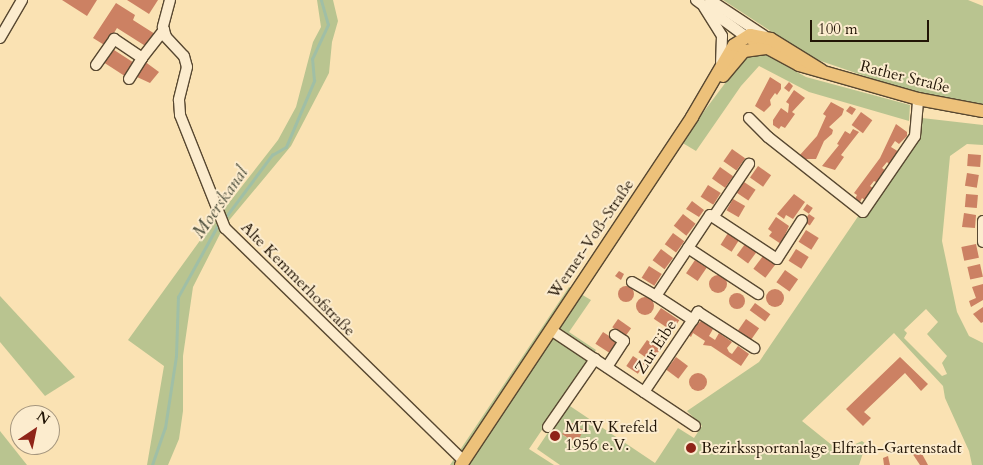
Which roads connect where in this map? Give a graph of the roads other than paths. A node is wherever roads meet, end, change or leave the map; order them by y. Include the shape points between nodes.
1 (22, 0) edge
2 (170, 0) edge
3 (696, 0) edge
4 (707, 3) edge
5 (164, 30) junction
6 (748, 34) junction
7 (0, 38) edge
8 (770, 44) junction
9 (744, 51) junction
10 (142, 58) junction
11 (96, 65) dead end
12 (129, 79) dead end
13 (710, 88) junction
14 (918, 99) junction
15 (983, 111) edge
16 (749, 118) dead end
17 (749, 164) dead end
18 (714, 216) junction
19 (802, 220) dead end
20 (983, 221) edge
21 (983, 242) edge
22 (688, 248) junction
23 (632, 282) dead end
24 (758, 294) dead end
25 (656, 296) junction
26 (695, 316) junction
27 (551, 330) junction
28 (615, 335) dead end
29 (754, 348) dead end
30 (594, 359) junction
31 (607, 367) junction
32 (644, 392) junction
33 (695, 426) dead end
34 (548, 427) dead end
35 (463, 463) edge

1 - 7 street
2 - 5 street
3 - 4 street, Rather Straße
4 - 6 street, Rather Straße
4 - 13 street, Rather Straße via 724,47
5 - 10 street
5 - 35 street, Alte Kemmerhofstraße via 184,56 187,67 179,100 180,115 222,221
6 - 8 main road, Rather Straße
6 - 9 main road
6 - 13 main road, Werner-Voß-Straße via 734,45
8 - 9 main road
8 - 14 main road, Rather Straße via 799,65
9 - 13 main road
10 - 11 street via 114,39
10 - 12 street
13 - 27 main road, Werner-Voß-Straße
14 - 15 main road, Rather Straße
14 - 16 street via 915,136 863,212 768,137
17 - 18 street, Zur Eibe
18 - 19 street via 777,258
18 - 22 street, Zur Eibe via 710,215
20 - 21 street
22 - 24 street
22 - 25 street, Zur Eibe
23 - 25 street, Zur Eibe
25 - 26 street, Zur Eibe
26 - 29 street
26 - 32 street, Zur Eibe
27 - 30 street, Zur Eibe
27 - 35 main road, Werner-Voß-Straße
28 - 31 street, Zur Eibe via 624,341
30 - 31 street, Zur Eibe
30 - 34 street
31 - 32 street, Zur Eibe
32 - 33 street, Zur Eibe

